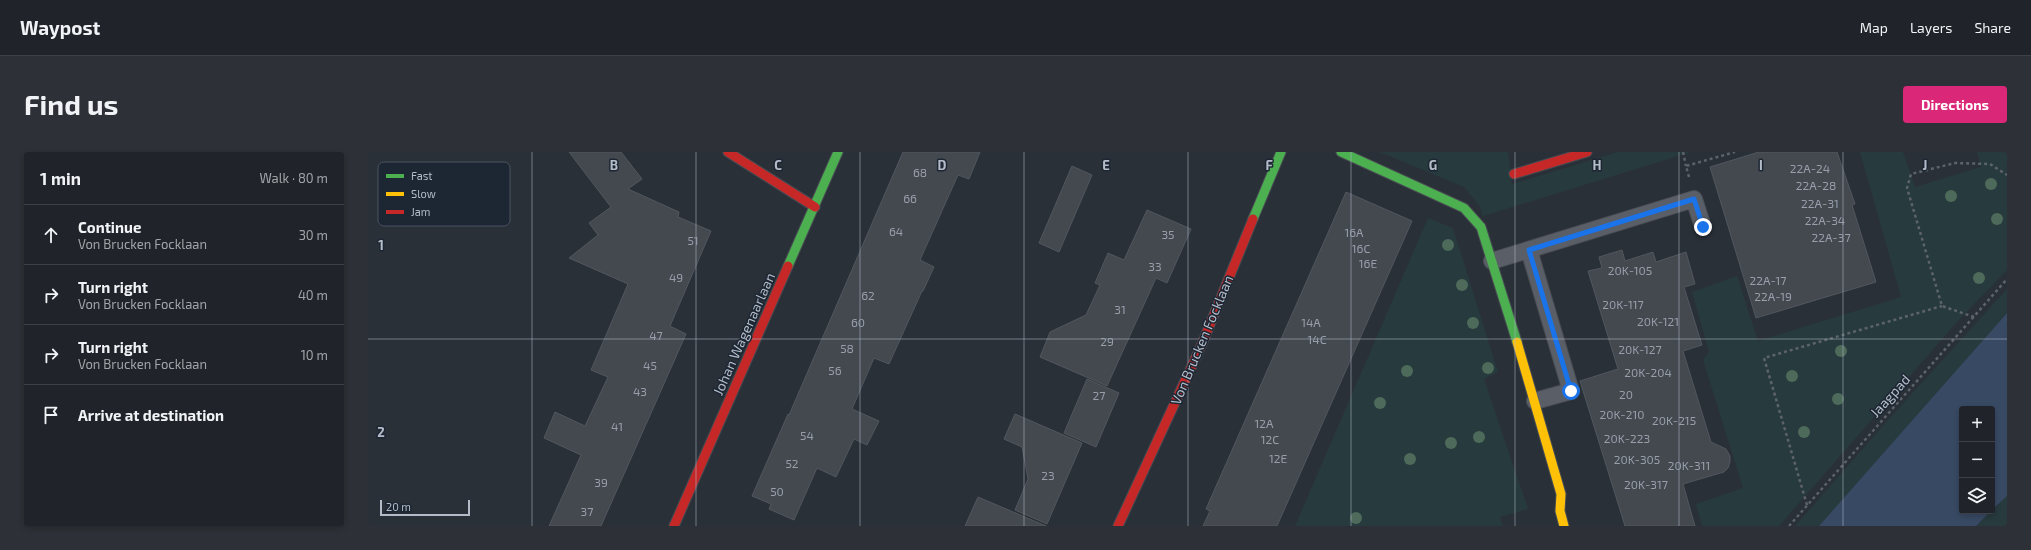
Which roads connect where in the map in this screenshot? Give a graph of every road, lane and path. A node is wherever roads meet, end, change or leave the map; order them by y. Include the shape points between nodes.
1 (728, 152) edge
2 (838, 152) edge
3 (1281, 152) edge
4 (1341, 152) edge
5 (1587, 152) edge
6 (1683, 152) edge
7 (1736, 152) edge
8 (1686, 166) junction
9 (1514, 174) dead end
10 (2007, 175) edge
11 (1694, 199) junction
12 (815, 207) junction
13 (1703, 227) dead end
14 (1529, 250) junction
15 (1492, 261) junction
16 (2007, 279) edge
17 (1942, 306) junction
18 (1974, 317) junction
19 (1535, 401) junction
20 (1807, 505) junction
21 (674, 526) edge
22 (1118, 526) edge
23 (1564, 526) edge
24 (1790, 526) edge

1 - 12 street
2 - 12 street, Johan Wagenaarlaan
3 - 22 street, Von Brucken Focklaan via 1202,344
4 - 15 street via 1464,208 1481,227
5 - 9 street
6 - 8 path
7 - 8 path
8 - 11 path
10 - 17 path via 1990,164 1955,163 1911,174 1908,188
11 - 13 lane
11 - 14 lane
12 - 21 street, Johan Wagenaarlaan
14 - 15 lane
14 - 19 lane via 1571,391
15 - 19 street
16 - 18 path, Jaagpad
17 - 18 path
17 - 20 path via 1764,358
18 - 20 path, Jaagpad
19 - 23 street via 1561,494 1560,511
20 - 24 path, Jaagpad

